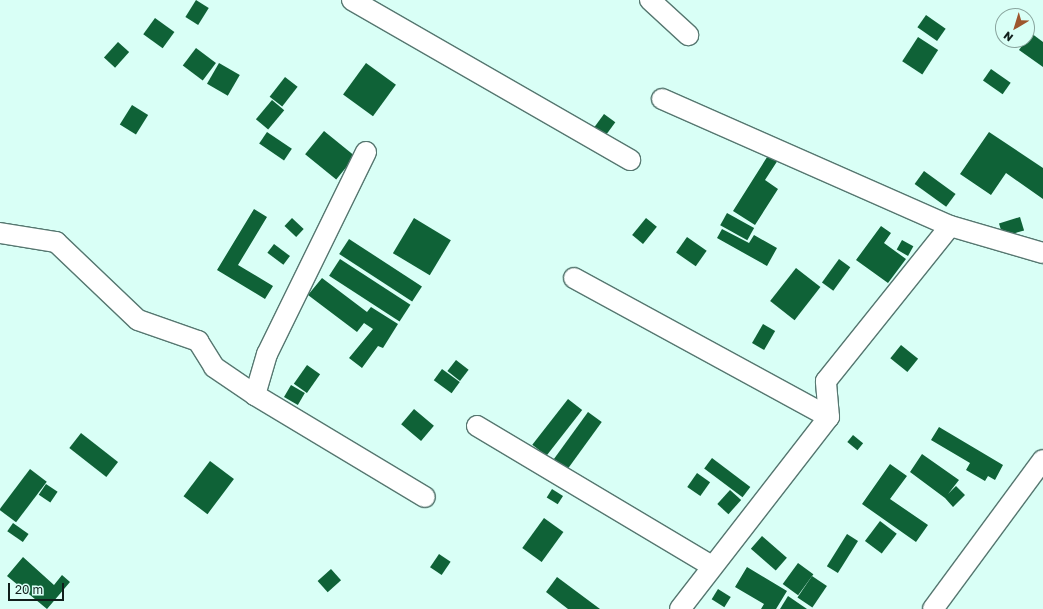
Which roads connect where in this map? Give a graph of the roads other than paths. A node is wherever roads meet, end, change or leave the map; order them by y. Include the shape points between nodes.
1 (352, 0) edge
2 (650, 0) edge
3 (688, 35) dead end
4 (662, 99) dead end
5 (366, 152) dead end
6 (630, 160) dead end
7 (950, 226) junction
8 (0, 233) edge
9 (1043, 253) edge
10 (574, 278) dead end
11 (255, 395) junction
12 (829, 417) junction
13 (477, 426) dead end
14 (1043, 460) edge
15 (424, 496) dead end
16 (712, 566) junction
17 (680, 609) edge
18 (933, 609) edge

1 - 6 street
2 - 3 street
4 - 7 street
5 - 11 street via 267,354
7 - 9 street
7 - 12 street via 826,381
8 - 11 street via 56,242 138,320 198,341 214,367
10 - 12 street
11 - 15 street
12 - 16 street via 744,529
13 - 16 street
14 - 18 street
16 - 17 street

